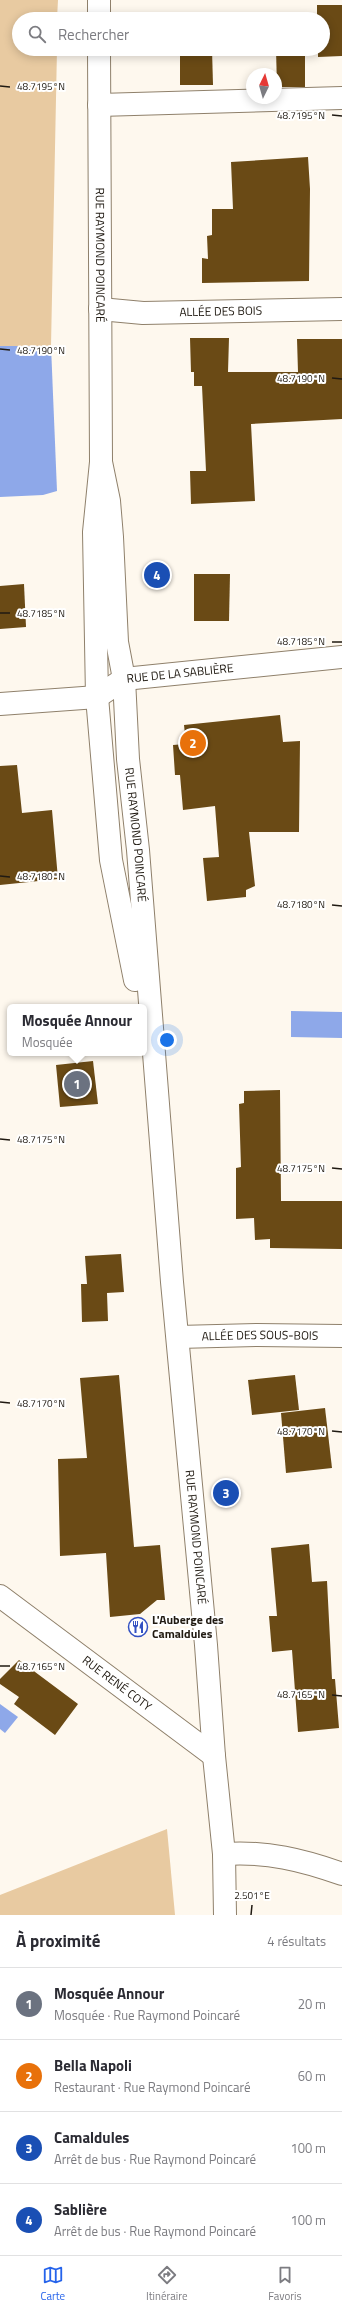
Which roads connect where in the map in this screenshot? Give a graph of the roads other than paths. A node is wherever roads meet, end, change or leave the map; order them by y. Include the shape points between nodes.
1 (100, 0) edge
2 (100, 12) edge
3 (99, 56) edge
4 (342, 98) edge
5 (99, 105) junction
6 (100, 309) junction
7 (342, 309) edge
8 (100, 462) junction
9 (342, 657) edge
10 (124, 679) junction
11 (97, 697) junction
12 (0, 704) edge
13 (126, 730) junction
14 (139, 1004) edge
15 (145, 1056) edge
16 (166, 1208) junction
17 (342, 1336) edge
18 (178, 1337) junction
19 (0, 1596) edge
20 (214, 1756) junction
21 (224, 1854) junction
22 (342, 1874) edge
23 (225, 1915) edge

1 - 2 main road
3 - 5 main road, RUE RAYMOND POINCARÉ
4 - 5 main road
5 - 6 main road, RUE RAYMOND POINCARÉ
6 - 7 main road, ALLÉE DES BOIS via 142,313
6 - 8 main road, RUE RAYMOND POINCARÉ
8 - 10 main road, RUE RAYMOND POINCARÉ via 109,501 117,642
8 - 11 main road, RUE RAYMOND POINCARÉ via 94,532
9 - 10 main road, RUE DE LA SABLIÈRE
10 - 11 main road, RUE DE LA SABLIÈRE
10 - 13 main road, RUE RAYMOND POINCARÉ
11 - 12 main road, RUE DE LA SABLIÈRE
11 - 13 main road
11 - 14 main road, RUE RAYMOND POINCARÉ via 111,860
13 - 16 main road, RUE RAYMOND POINCARÉ
15 - 16 main road, RUE RAYMOND POINCARÉ
16 - 18 main road, RUE RAYMOND POINCARÉ
17 - 18 main road, ALLÉE DES SOUS-BOIS
18 - 20 main road, RUE RAYMOND POINCARÉ
19 - 20 main road, RUE RENÉ COTY
20 - 21 main road, RUE RAYMOND POINCARÉ
21 - 22 main road via 246,1852 281,1856
21 - 23 main road, RUE RAYMOND POINCARÉ

